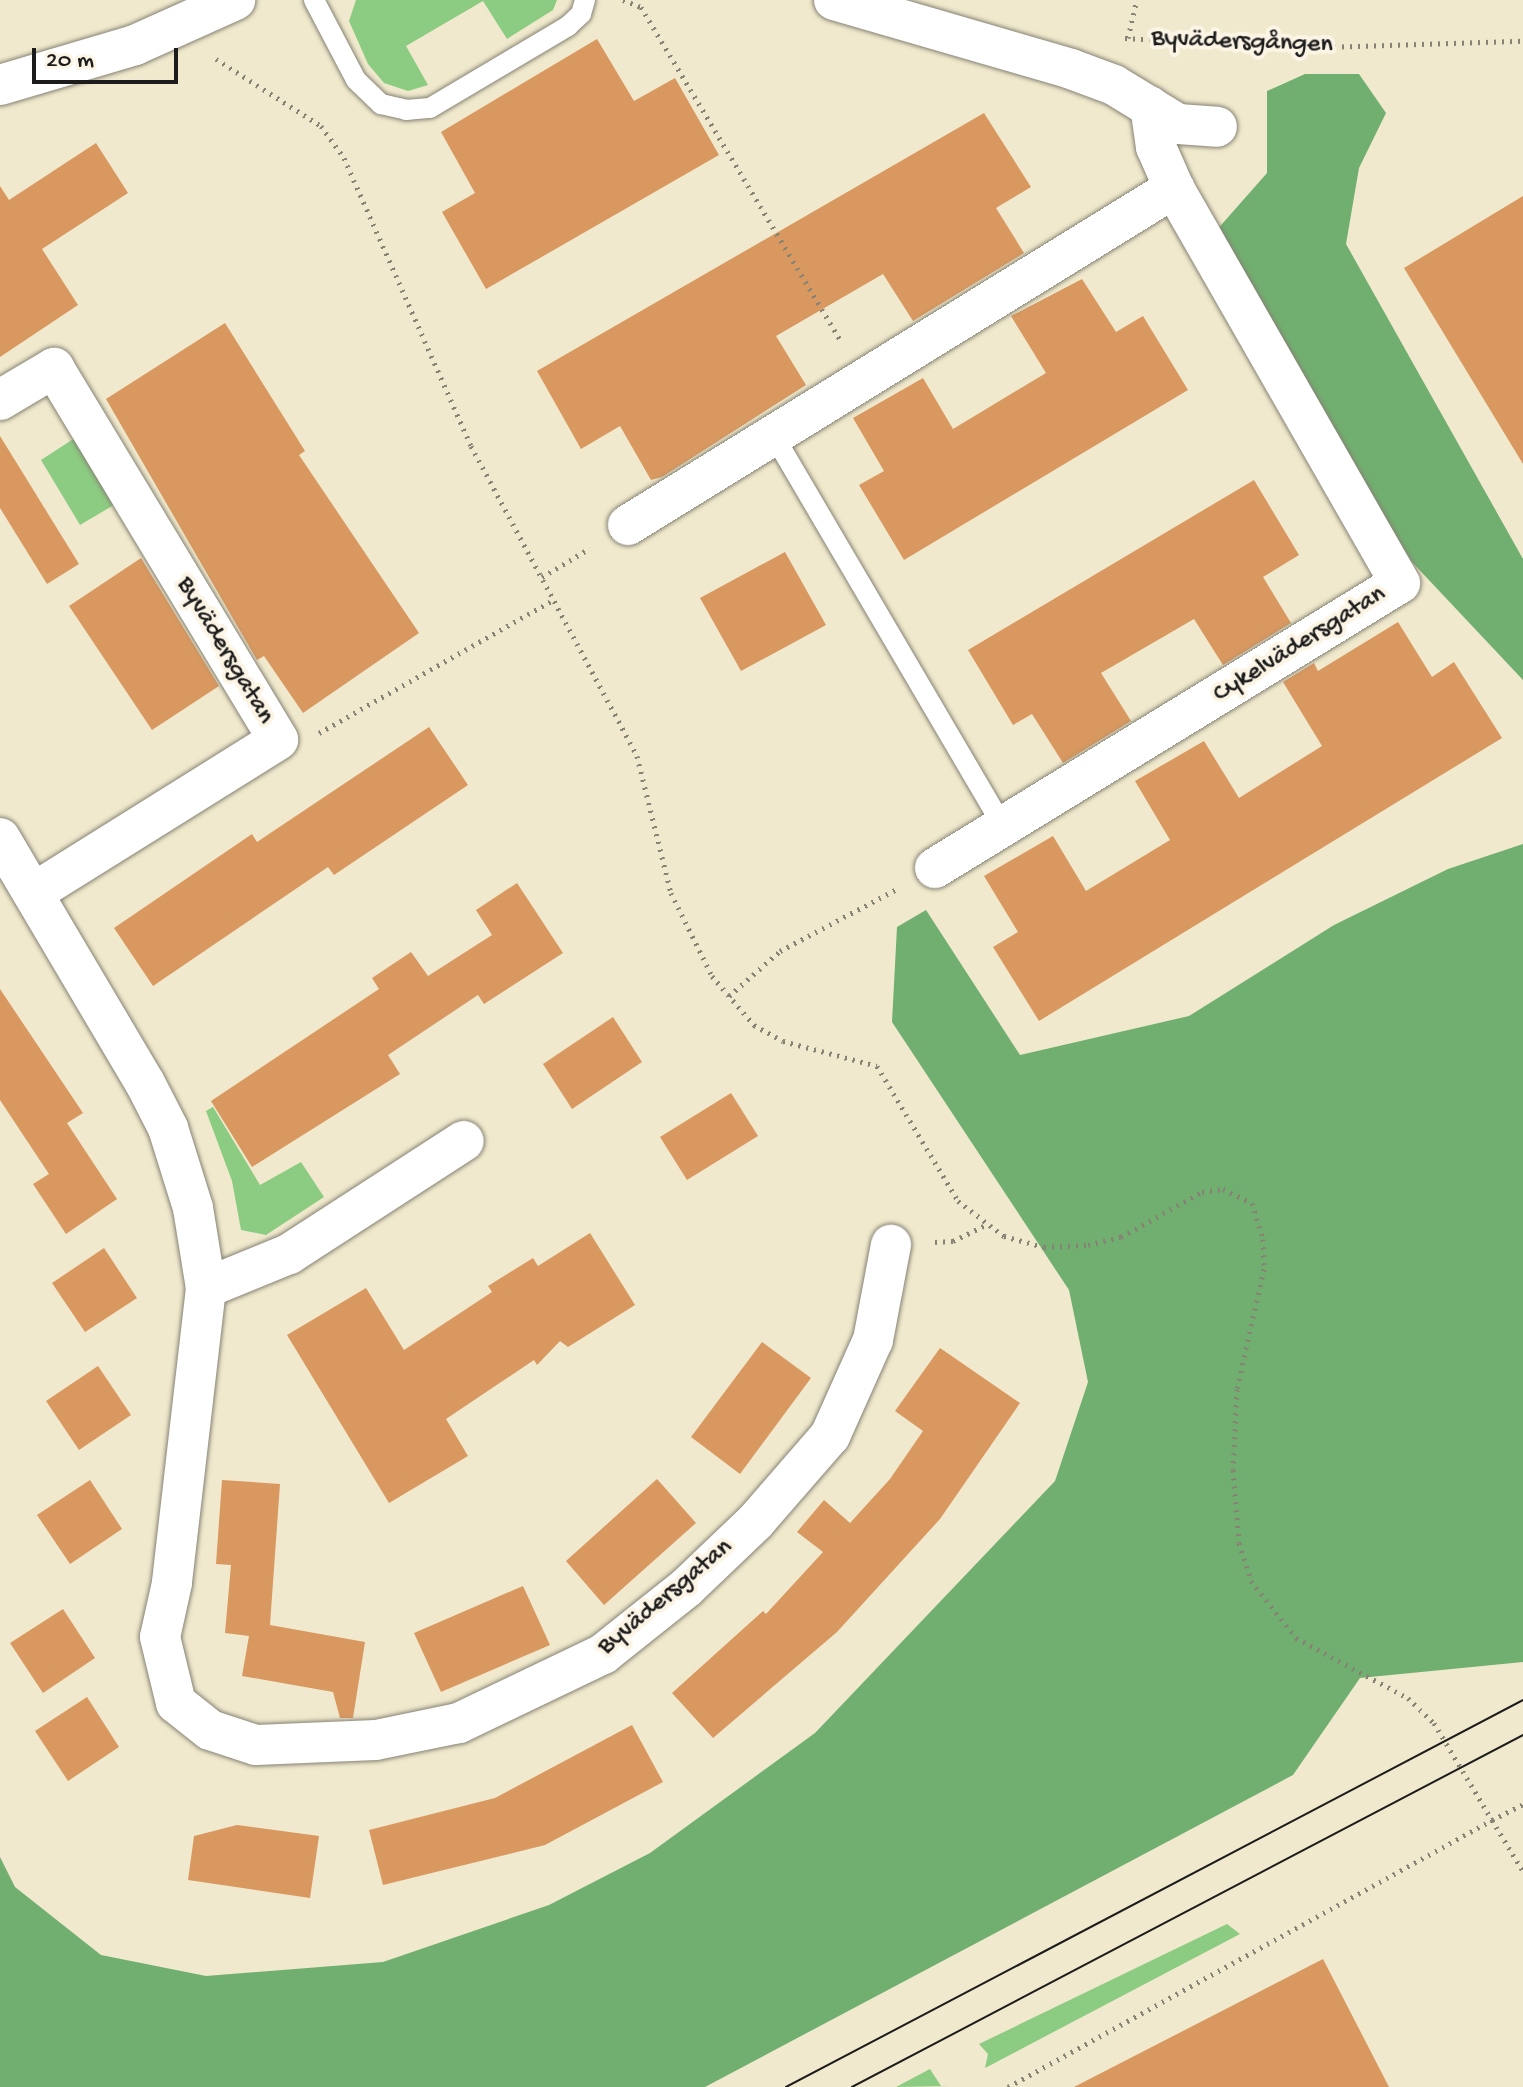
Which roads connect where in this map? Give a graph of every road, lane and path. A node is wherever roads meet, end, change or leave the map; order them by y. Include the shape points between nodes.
1 (235, 0) edge
2 (314, 0) edge
3 (585, 0) edge
4 (623, 0) edge
5 (834, 0) edge
6 (194, 18) junction
7 (1114, 36) dead end
8 (1523, 41) edge
9 (0, 85) edge
10 (1150, 106) junction
11 (1217, 127) dead end
12 (1174, 188) junction
13 (864, 380) junction
14 (0, 400) edge
15 (774, 436) junction
16 (628, 525) dead end
17 (576, 557) dead end
18 (542, 577) junction
19 (555, 599) junction
20 (278, 740) junction
21 (1004, 828) junction
22 (0, 838) edge
23 (935, 868) joint
24 (33, 893) junction
25 (729, 996) junction
26 (464, 1141) dead end
27 (986, 1225) junction
28 (891, 1245) joint
29 (206, 1288) junction
30 (1523, 1804) edge
31 (1492, 1820) junction
32 (1523, 1871) edge
33 (1008, 2087) edge

1 - 6 street
2 - 3 lane via 356,80 381,104 406,110 430,108 568,26 581,14
4 - 13 path via 641,7
5 - 10 street via 1071,69
6 - 9 street via 90,60
6 - 18 path via 217,60 321,126 344,158 471,446
7 - 8 path, Byvädersgången via 1220,47
10 - 11 street via 1178,124
10 - 12 street, Cykelvädersgatan via 1156,147
12 - 13 street
12 - 21 street, Cykelvädersgatan via 1400,583
13 - 15 street
14 - 20 street, Byvädersgatan via 54,368
15 - 16 street
15 - 21 lane
17 - 18 path
18 - 19 path
19 - 20 path via 304,742
19 - 25 path via 637,756 666,878 691,941
20 - 24 street, Byvädersgatan
21 - 23 street, Cykelvädersgatan
22 - 24 street, Byvädersgatan
23 - 25 path via 780,951
24 - 29 street, Byvädersgatan via 98,997 168,1128 193,1208
25 - 27 path via 754,1025 783,1041 877,1066 936,1169 958,1201
26 - 29 street via 289,1254
27 - 28 path via 953,1241
27 - 31 path via 1029,1244 1088,1245 1121,1237 1202,1192 1223,1189 1252,1203 1263,1239 1264,1269 1237,1389 1233,1470 1239,1543 1251,1581 1296,1638 1408,1698 1434,1723
28 - 29 street, Byvädersgatan via 873,1340 830,1436 756,1521 686,1588 603,1654 459,1723 376,1740 313,1745 256,1745 210,1730 176,1703 163,1650 160,1637 172,1583
30 - 31 path
31 - 32 path
31 - 33 path

